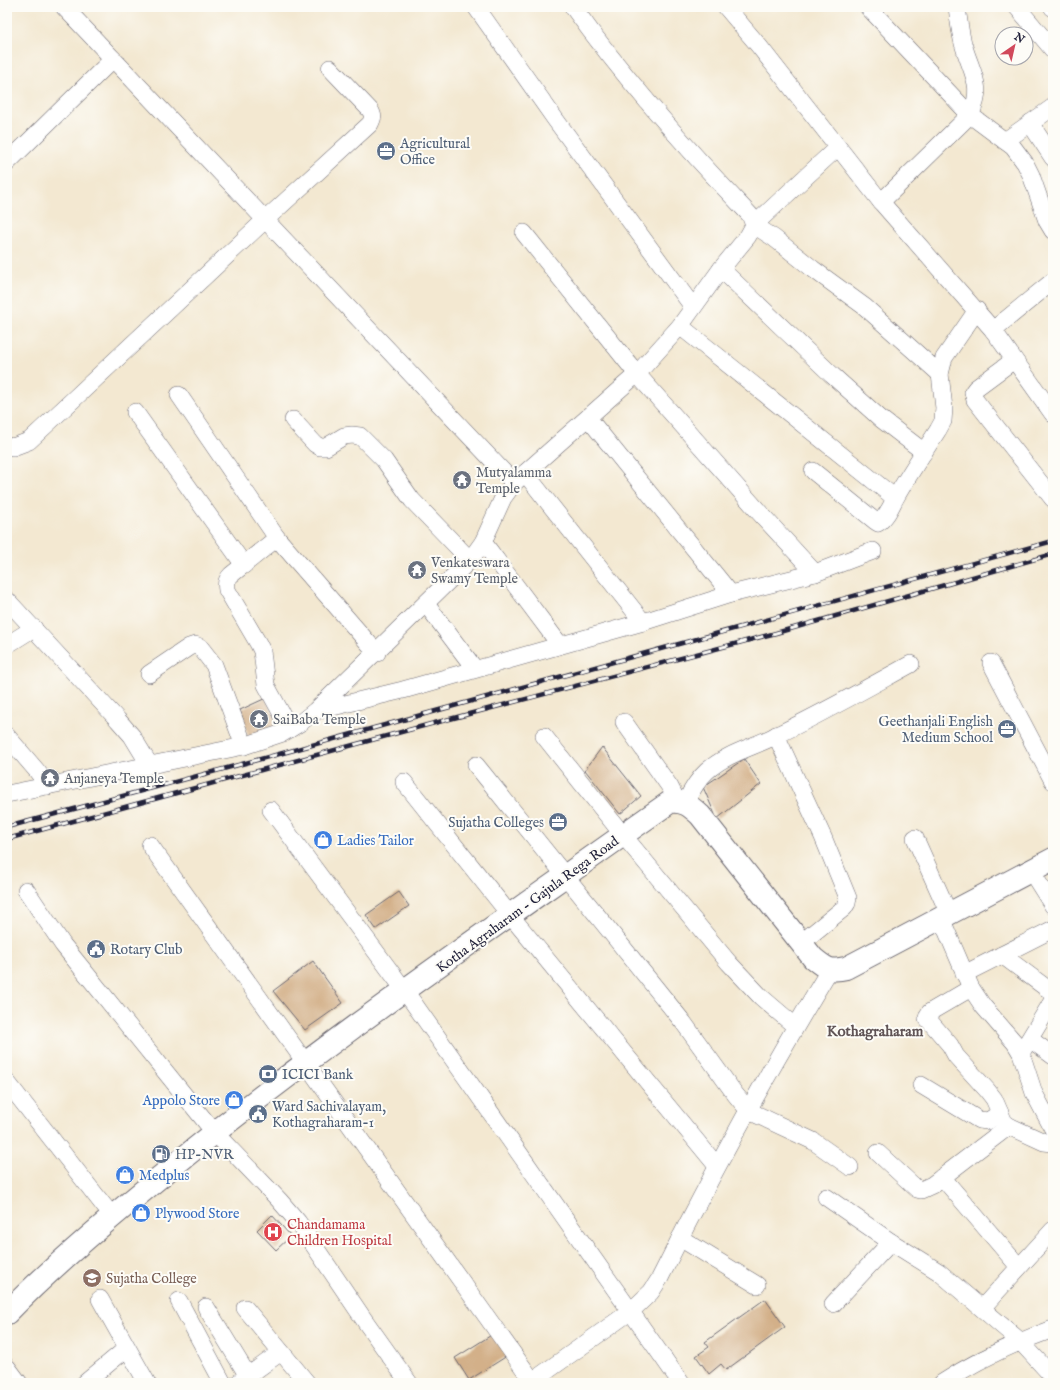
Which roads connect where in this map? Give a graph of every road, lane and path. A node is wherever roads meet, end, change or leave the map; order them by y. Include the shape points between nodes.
1 (64, 7) edge
2 (476, 7) edge
3 (573, 7) edge
4 (726, 7) edge
5 (868, 7) edge
6 (957, 7) edge
7 (1017, 7) edge
8 (1053, 50) edge
9 (114, 59) junction
10 (330, 68) dead end
11 (1053, 107) edge
12 (970, 115) junction
13 (1030, 123) junction
14 (1005, 141) junction
15 (838, 147) junction
16 (1053, 158) edge
17 (7, 163) edge
18 (881, 202) junction
19 (265, 220) junction
20 (1051, 223) edge
21 (754, 225) junction
22 (524, 233) dead end
23 (721, 269) junction
24 (1053, 281) edge
25 (693, 307) junction
26 (977, 310) junction
27 (680, 326) junction
28 (993, 330) junction
29 (1014, 360) junction
30 (637, 374) junction
31 (940, 374) junction
32 (179, 395) dead end
33 (135, 412) dead end
34 (1053, 414) edge
35 (588, 418) junction
36 (293, 420) dead end
37 (7, 446) edge
38 (924, 452) junction
39 (813, 471) dead end
40 (519, 478) junction
41 (895, 498) junction
42 (1053, 499) edge
43 (277, 538) junction
44 (483, 542) junction
45 (873, 551) dead end
46 (470, 560) junction
47 (244, 565) junction
48 (815, 573) junction
49 (731, 594) junction
50 (7, 600) edge
51 (426, 604) junction
52 (643, 622) junction
53 (34, 628) junction
54 (7, 645) edge
55 (560, 645) junction
56 (377, 653) junction
57 (991, 663) dead end
58 (911, 664) dead end
59 (475, 668) junction
60 (149, 674) dead end
61 (315, 711) junction
62 (624, 722) dead end
63 (290, 729) junction
64 (7, 736) edge
65 (544, 736) dead end
66 (776, 736) junction
67 (244, 746) junction
68 (149, 764) junction
69 (476, 765) dead end
70 (404, 782) dead end
71 (1053, 782) edge
72 (48, 786) junction
73 (7, 794) edge
74 (681, 802) junction
75 (271, 810) dead end
76 (623, 835) junction
77 (915, 838) dead end
78 (150, 845) dead end
79 (1053, 859) edge
80 (1031, 870) junction
81 (565, 876) junction
82 (26, 890) dead end
83 (1053, 906) edge
84 (510, 915) junction
85 (945, 916) junction
86 (1053, 929) edge
87 (801, 943) junction
88 (1002, 955) junction
89 (830, 969) junction
90 (967, 981) junction
91 (405, 991) junction
92 (1053, 993) edge
93 (1053, 1000) edge
94 (1048, 1021) edge
95 (796, 1026) junction
96 (1030, 1039) junction
97 (1021, 1053) junction
98 (1053, 1056) edge
99 (304, 1063) junction
100 (7, 1082) edge
101 (921, 1085) dead end
102 (749, 1111) junction
103 (1005, 1120) junction
104 (1053, 1129) edge
105 (214, 1132) junction
106 (1053, 1143) edge
107 (878, 1153) dead end
108 (717, 1166) junction
109 (850, 1167) dead end
110 (942, 1177) junction
111 (826, 1197) dead end
112 (112, 1216) junction
113 (1053, 1230) edge
114 (680, 1238) junction
115 (891, 1242) junction
116 (1019, 1267) junction
117 (757, 1285) dead end
118 (100, 1299) dead end
119 (179, 1302) dead end
120 (833, 1304) dead end
121 (206, 1307) dead end
122 (245, 1308) dead end
123 (982, 1308) junction
124 (631, 1311) junction
125 (7, 1314) edge
126 (1053, 1329) edge
127 (1020, 1341) junction
128 (127, 1348) junction
129 (281, 1352) junction
130 (7, 1367) edge
131 (1053, 1377) edge
132 (243, 1380) edge
133 (676, 1381) edge
134 (532, 1382) edge
135 (19, 1383) edge
136 (85, 1383) edge
137 (147, 1383) edge
138 (223, 1383) edge
139 (307, 1383) edge
140 (409, 1383) edge
141 (942, 1383) edge

1 - 9 street
2 - 25 street via 554,119
3 - 21 street via 596,40 694,155 750,214
4 - 15 street
5 - 12 street
6 - 12 street via 964,49 977,88
7 - 8 street
9 - 17 street
9 - 19 street
10 - 19 street via 370,110 373,119
11 - 13 street
12 - 14 street
12 - 18 street
13 - 14 street
13 - 16 street
14 - 20 street via 1025,163
15 - 18 street
15 - 21 street
18 - 26 street
19 - 37 street via 29,441 13,447
19 - 40 street
21 - 23 street
21 - 31 street via 865,307
22 - 30 street
23 - 25 street
23 - 38 street via 881,419
24 - 28 street
25 - 27 street
26 - 28 street
26 - 31 street via 944,358
27 - 30 street
27 - 41 street
28 - 29 street
29 - 34 street
29 - 42 street via 976,388 973,392 974,400
30 - 35 street
30 - 48 street
31 - 38 street via 943,421
32 - 43 street
33 - 47 street
35 - 40 street
35 - 49 street
36 - 46 street via 320,447 326,447 344,436 360,436 384,460 412,500
38 - 41 street
39 - 41 street via 878,523 885,517
40 - 44 street via 504,498
40 - 52 street
43 - 47 street
43 - 56 street
44 - 46 street
44 - 55 street
45 - 48 street
46 - 51 street
47 - 63 street via 227,579 227,590 262,651 266,685
48 - 49 street
49 - 52 street
50 - 53 street
51 - 56 street
51 - 59 street
52 - 55 street
53 - 54 street
53 - 68 street via 132,736
55 - 59 street
56 - 61 street
57 - 71 street
58 - 66 street
59 - 61 street via 403,690
60 - 67 street via 189,647 200,647 214,665
61 - 63 street
62 - 74 street
63 - 67 street
64 - 72 street
65 - 76 street
66 - 74 street via 734,754 708,770
66 - 87 street via 848,898 844,908
67 - 68 street
68 - 72 street
69 - 81 street
70 - 84 street
72 - 73 street
74 - 76 main road, Kotha Agraharam - Gajula Rega Road via 670,802
74 - 87 main road via 700,815
75 - 91 street
76 - 81 main road, Kotha Agraharam - Gajula Rega Road
76 - 95 street via 729,963 761,997
77 - 85 street
78 - 99 street
79 - 80 main road
80 - 83 street
80 - 85 main road
81 - 84 main road, Kotha Agraharam - Gajula Rega Road
81 - 102 street via 683,1022
82 - 105 street via 63,945
84 - 91 main road, Kotha Agraharam - Gajula Rega Road
84 - 108 street
85 - 89 main road via 846,968
85 - 90 street
86 - 88 street
87 - 89 main road via 813,958
88 - 90 street
88 - 92 street
89 - 95 street
90 - 97 street
90 - 103 street via 930,1012 927,1018 956,1056 988,1090
91 - 99 main road, Kotha Agraharam - Gajula Rega Road
91 - 124 street
93 - 94 street
94 - 96 street
95 - 102 street
96 - 97 street
96 - 98 street
97 - 104 street via 1034,1093
99 - 105 main road, Kotha Agraharam - Gajula Rega Road
99 - 134 street
100 - 112 street
101 - 103 street via 979,1120
102 - 108 street
102 - 109 street via 809,1138
103 - 106 street via 1044,1142
103 - 110 street
105 - 112 main road, Kotha Agraharam - Gajula Rega Road
105 - 140 street via 298,1222
107 - 110 street via 917,1189 932,1185
108 - 114 street
110 - 116 street
111 - 115 street
112 - 125 main road, Kotha Agraharam - Gajula Rega Road
113 - 116 street
114 - 117 street
114 - 124 street via 651,1292
115 - 120 street
115 - 123 street via 939,1272
116 - 123 street
118 - 128 street
119 - 138 street
121 - 132 street
122 - 129 street
123 - 127 street
124 - 133 street
124 - 134 street
126 - 127 street
127 - 131 street
127 - 141 street via 979,1360
128 - 136 street
128 - 137 street
129 - 132 street
129 - 139 street
130 - 135 street

